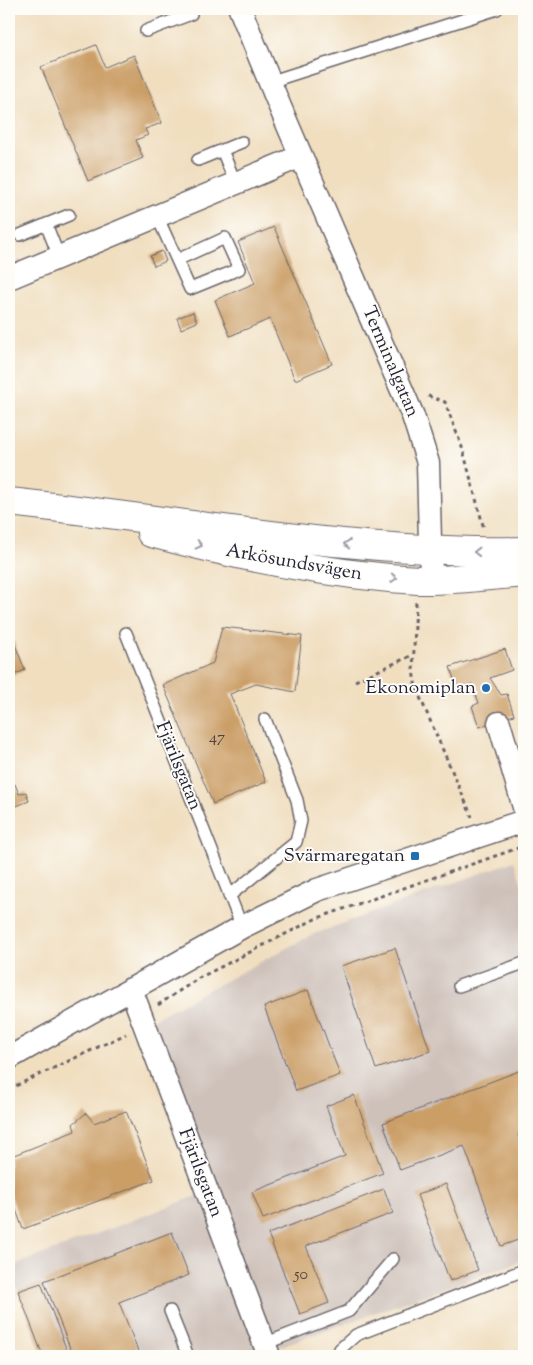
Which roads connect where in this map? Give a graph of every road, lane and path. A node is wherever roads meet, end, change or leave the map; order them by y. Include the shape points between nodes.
1 (240, 9) edge
2 (497, 9) edge
3 (191, 14) dead end
4 (146, 31) dead end
5 (269, 82) junction
6 (242, 142) dead end
7 (222, 150) junction
8 (301, 156) junction
9 (198, 160) dead end
10 (235, 182) junction
11 (69, 215) dead end
12 (157, 216) junction
13 (46, 224) junction
14 (20, 235) dead end
15 (59, 257) junction
16 (177, 260) junction
17 (9, 278) edge
18 (403, 392) junction
19 (9, 502) edge
20 (68, 511) junction
21 (430, 551) junction
22 (524, 551) edge
23 (478, 552) junction
24 (524, 573) edge
25 (423, 590) junction
26 (126, 632) dead end
27 (413, 655) junction
28 (355, 681) dead end
29 (265, 719) dead end
30 (500, 723) dead end
31 (524, 807) edge
32 (524, 821) edge
33 (481, 836) junction
34 (524, 846) edge
35 (230, 896) junction
36 (242, 927) junction
37 (524, 964) edge
38 (459, 986) dead end
39 (132, 989) junction
40 (140, 1016) junction
41 (9, 1058) edge
42 (9, 1088) edge
43 (393, 1259) dead end
44 (524, 1270) edge
45 (170, 1311) dead end
46 (267, 1350) edge
47 (188, 1356) edge
48 (338, 1356) edge

1 - 5 street, Terminalgatan
2 - 5 lane
3 - 4 lane
5 - 8 street, Terminalgatan
6 - 7 lane
7 - 9 lane
7 - 10 lane
8 - 10 street
8 - 18 street, Terminalgatan
10 - 12 street
11 - 13 lane
12 - 15 street
12 - 16 lane
13 - 14 lane
13 - 15 lane
15 - 17 street
16 - 16 lane via 190,289 239,269 226,238
18 - 21 street, Terminalgatan via 428,462
18 - 23 path via 431,396 445,402 463,450 485,530
19 - 20 main road, Arkösundsvägen
21 -> 20 main road, Arkösundsvägen via 342,544 190,523
20 -> 25 main road, Arkösundsvägen via 199,546 281,564 362,575
23 -> 21 main road, Arkösundsvägen
21 - 25 street, Terminalgatan
22 - 23 main road, Arkösundsvägen
24 - 25 main road, Arkösundsvägen
25 - 27 path
26 - 35 lane, Fjärilsgatan
27 - 28 path
27 - 33 path via 416,688
29 - 35 lane via 301,821 296,842
30 - 31 street
32 - 33 street
33 - 36 street via 317,890
34 - 40 path via 314,919 199,978
35 - 36 lane, Fjärilsgatan
36 - 39 street
37 - 38 lane
39 - 40 street, Fjärilsgatan
39 - 41 street
40 - 42 path via 124,1036
40 - 46 street, Fjärilsgatan
43 - 46 lane via 349,1311
44 - 48 lane via 356,1335 340,1349
45 - 47 lane

